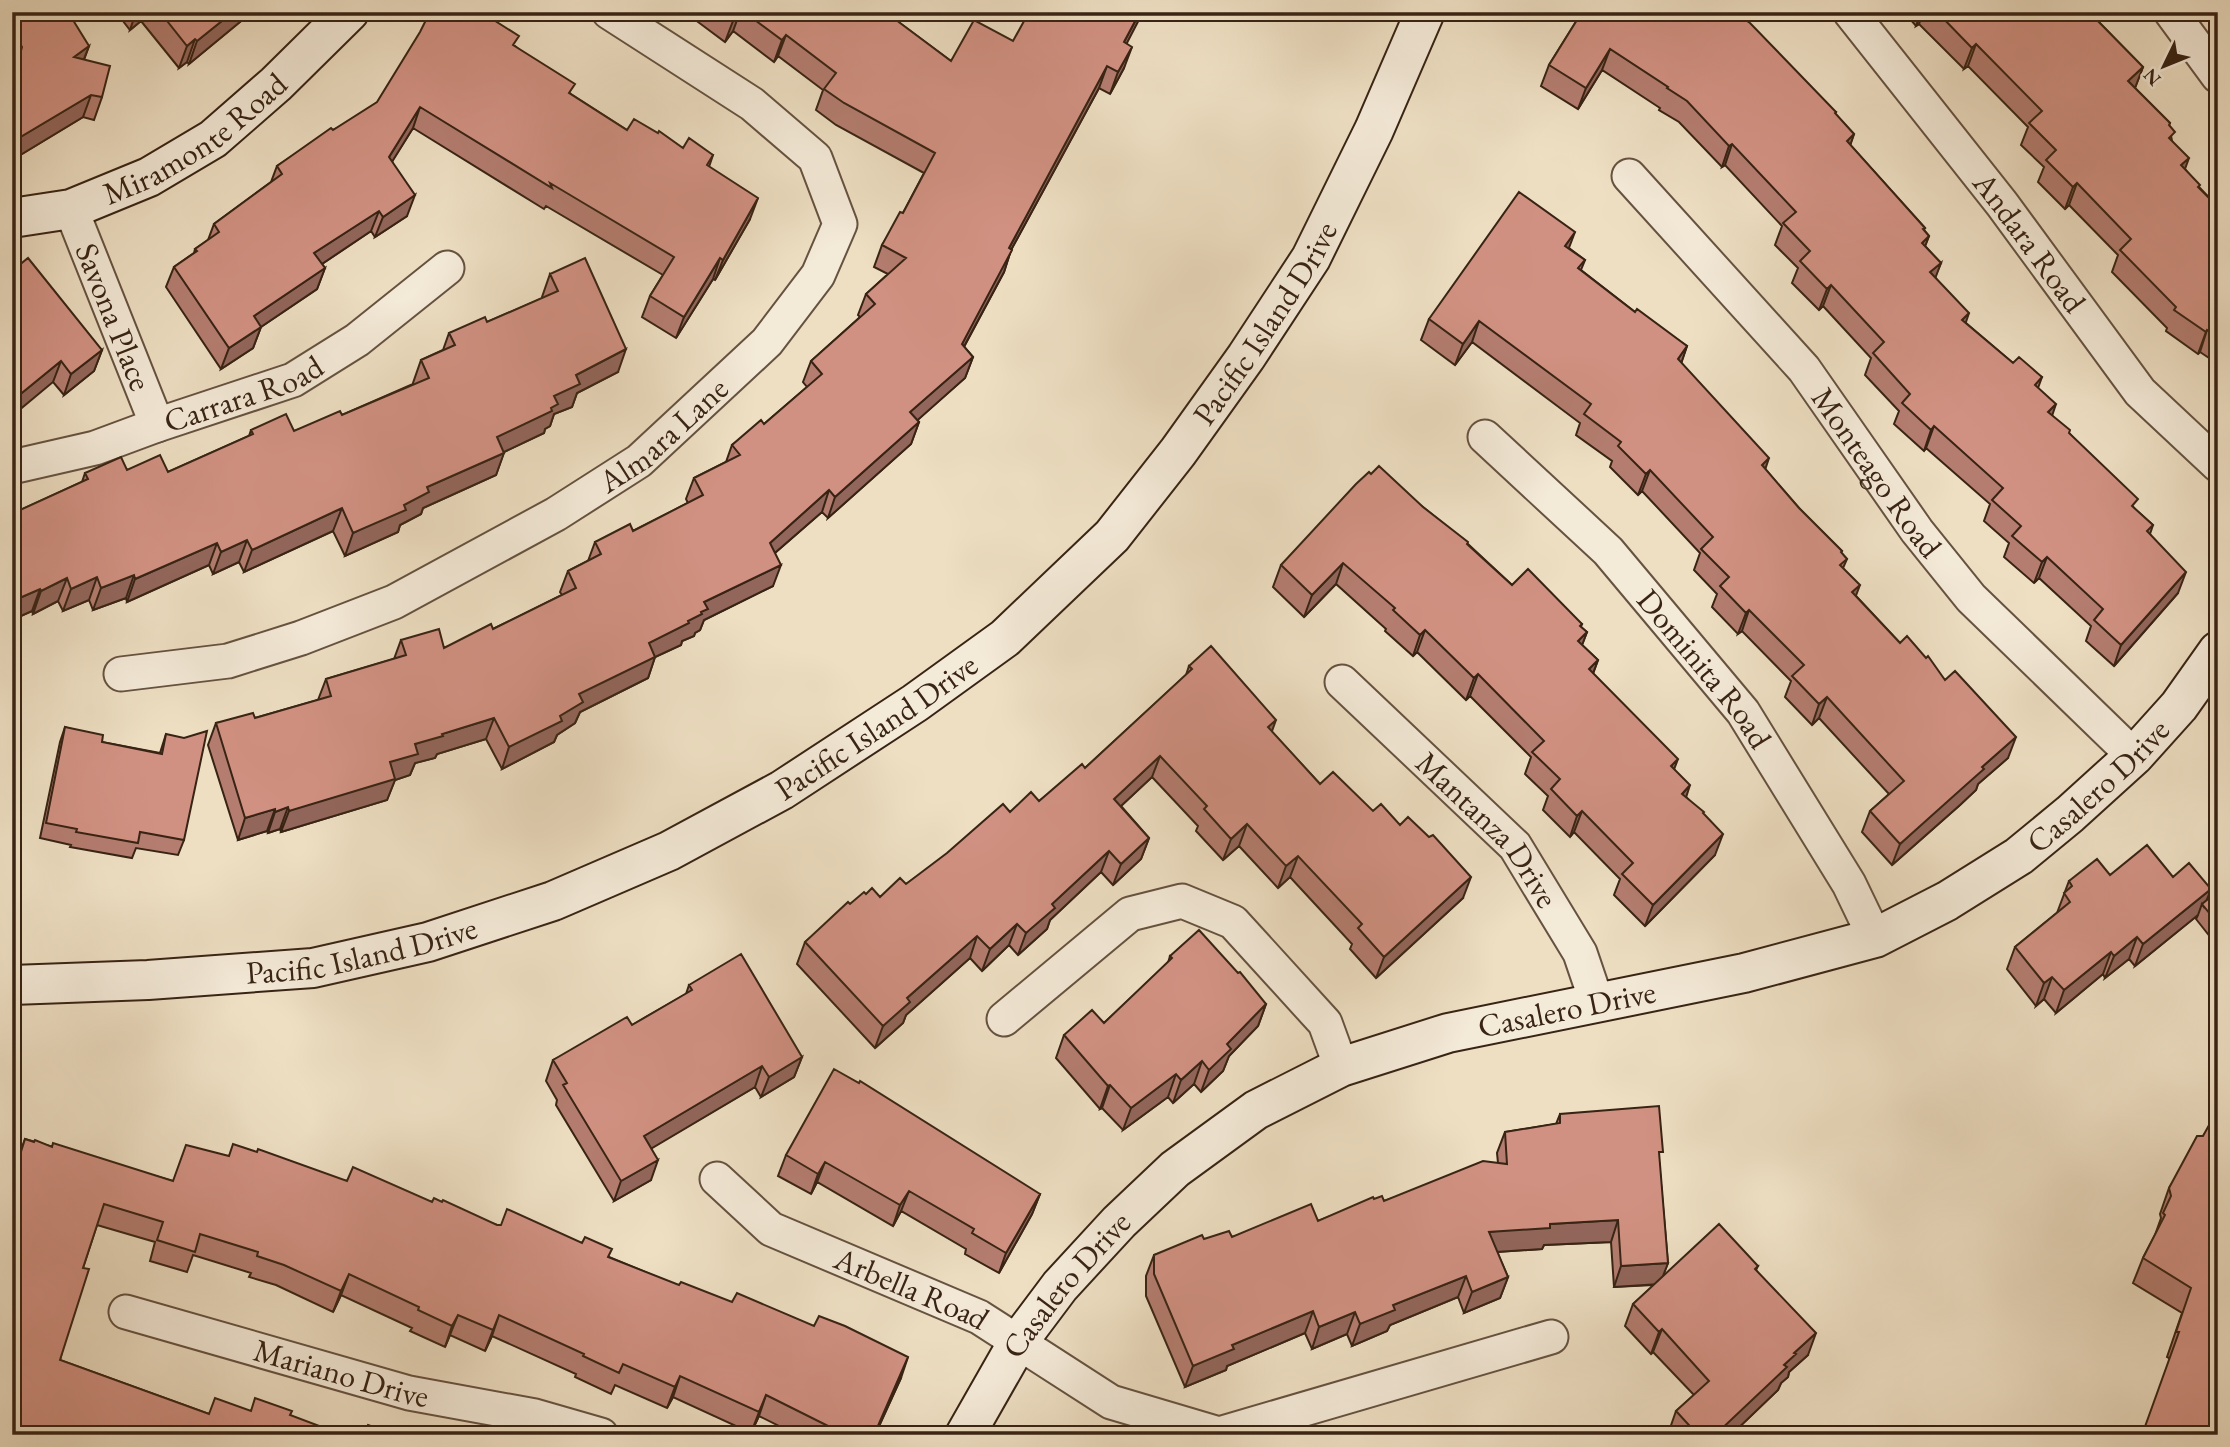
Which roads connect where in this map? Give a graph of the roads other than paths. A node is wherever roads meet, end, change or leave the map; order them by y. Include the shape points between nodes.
1 (349, 12) edge
2 (609, 12) edge
3 (1425, 12) edge
4 (1850, 12) edge
5 (2171, 12) edge
6 (2218, 76) edge
7 (1629, 176) dead end
8 (71, 209) junction
9 (12, 218) edge
10 (447, 268) dead end
11 (157, 425) junction
12 (1485, 437) dead end
13 (2218, 466) edge
14 (12, 467) edge
15 (2218, 651) edge
16 (121, 674) dead end
17 (1342, 682) dead end
18 (2134, 757) junction
19 (1875, 938) junction
20 (12, 985) edge
21 (1597, 1003) junction
22 (1004, 1020) dead end
23 (1341, 1067) junction
24 (717, 1179) dead end
25 (126, 1312) dead end
26 (1551, 1337) dead end
27 (1018, 1342) junction
28 (601, 1435) edge
29 (965, 1435) edge

1 - 8 street, Miramonte Road via 213,139 149,177
2 - 16 street, Almara Lane via 752,104 815,158 840,224 818,275 767,342 639,461 556,514 394,602 301,638 229,661
3 - 20 street, Pacific Island Drive via 1311,258 1178,452 1112,536 1025,620 915,703 782,790 669,850 553,901 428,942 313,968
4 - 13 street, Andara Road via 2002,204 2140,392
5 - 6 street
7 - 18 street, Monteago Road via 1804,369 1917,531 1971,598
8 - 9 street, Miramonte Road
8 - 11 street, Savona Place
10 - 11 street, Carrara Road via 357,340 293,380
11 - 14 street, Carrara Road via 95,448
12 - 19 street, Dominita Road via 1608,551 1743,712 1849,884
15 - 18 street, Casalero Drive via 2179,706
17 - 21 street, Mantanza Drive via 1515,846 1580,953
18 - 19 street, Casalero Drive via 2020,856
19 - 21 street, Casalero Drive via 1744,973
21 - 23 street, Casalero Drive via 1448,1033
22 - 23 street via 1130,915 1182,901 1233,922 1325,1023
23 - 27 street, Casalero Drive via 1256,1110 1175,1169 1060,1286
24 - 27 street, Arbella Road via 771,1228 979,1317
25 - 28 street, Mariano Drive via 410,1393 535,1416
26 - 27 street, Arbella Road via 1219,1434 1111,1402
27 - 29 street, Casalero Drive

